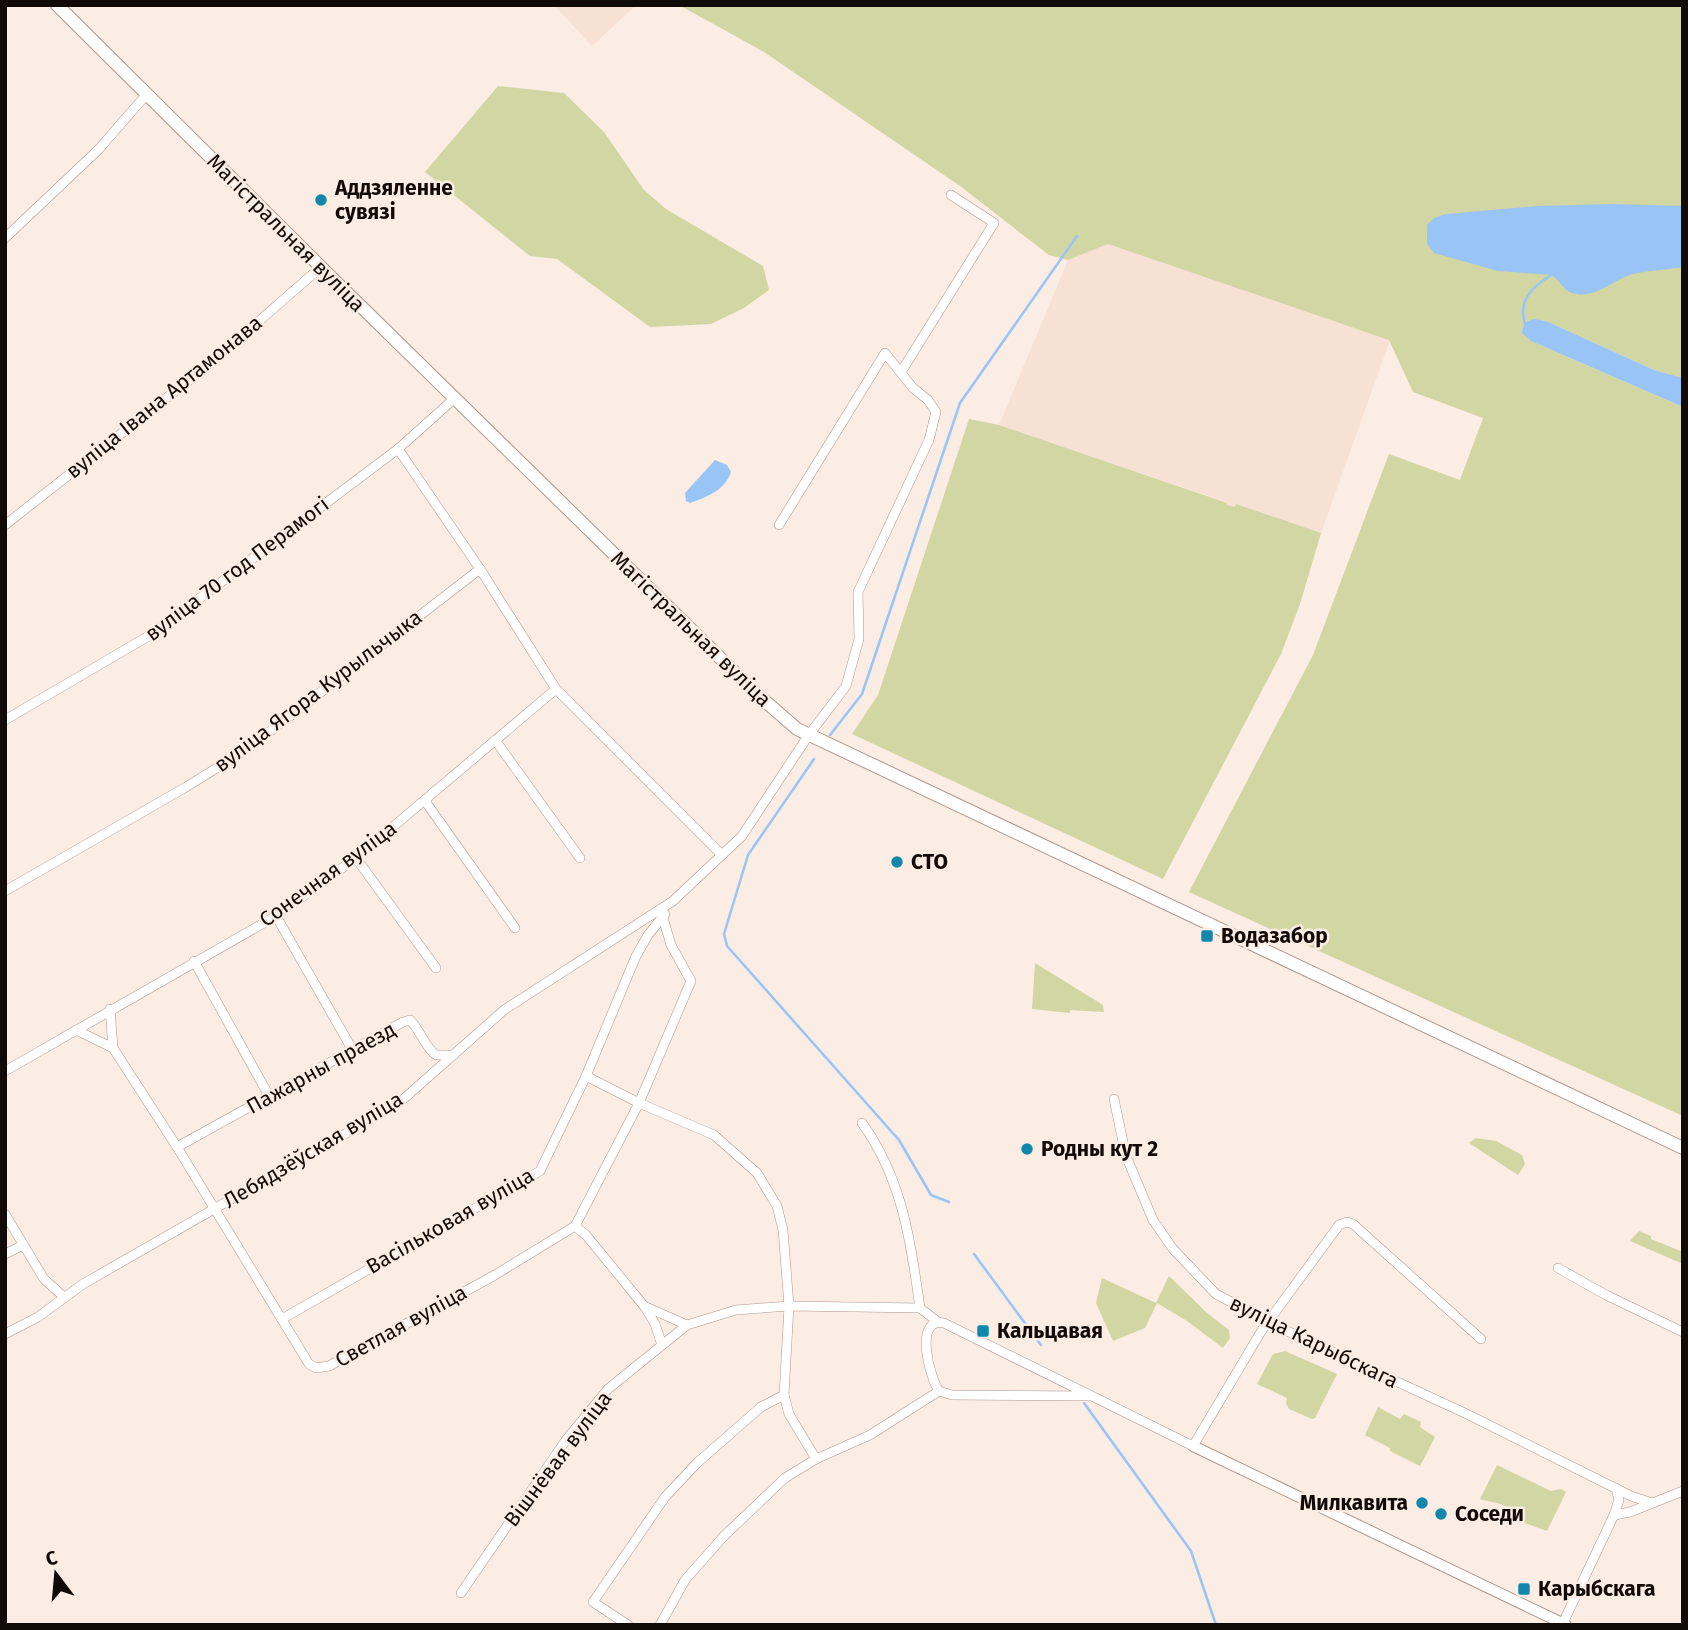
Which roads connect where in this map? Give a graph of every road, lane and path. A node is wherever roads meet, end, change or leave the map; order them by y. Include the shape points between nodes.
1 (57, 5) edge
2 (146, 95) junction
3 (951, 195) dead end
4 (5, 239) edge
5 (321, 267) junction
6 (901, 372) junction
7 (455, 398) junction
8 (398, 449) junction
9 (5, 525) edge
10 (779, 525) dead end
11 (480, 569) junction
12 (556, 689) junction
13 (5, 720) edge
14 (808, 736) junction
15 (495, 740) junction
16 (425, 800) junction
17 (722, 855) junction
18 (356, 858) junction
19 (580, 858) dead end
20 (5, 891) edge
21 (673, 901) junction
22 (276, 916) junction
23 (663, 918) junction
24 (637, 924) junction
25 (516, 928) dead end
26 (648, 935) junction
27 (194, 961) junction
28 (436, 968) dead end
29 (110, 1009) junction
30 (76, 1030) junction
31 (113, 1048) junction
32 (352, 1049) junction
33 (455, 1055) junction
34 (5, 1071) edge
35 (586, 1076) junction
36 (270, 1096) junction
37 (1114, 1099) dead end
38 (639, 1103) junction
39 (862, 1123) dead end
40 (177, 1147) junction
41 (1683, 1148) edge
42 (215, 1209) junction
43 (5, 1214) edge
44 (575, 1226) junction
45 (23, 1245) junction
46 (5, 1254) edge
47 (1558, 1268) dead end
48 (64, 1297) junction
49 (644, 1306) junction
50 (789, 1306) junction
51 (920, 1308) junction
52 (282, 1319) junction
53 (938, 1322) junction
54 (1268, 1322) junction
55 (687, 1325) junction
56 (1683, 1332) edge
57 (5, 1334) edge
58 (1481, 1339) dead end
59 (662, 1345) junction
60 (939, 1391) junction
61 (784, 1395) junction
62 (1090, 1396) junction
63 (1193, 1446) junction
64 (816, 1459) junction
65 (1616, 1488) junction
66 (1683, 1491) edge
67 (1631, 1496) junction
68 (1619, 1500) junction
69 (1652, 1503) junction
70 (1630, 1512) junction
71 (1614, 1516) junction
72 (460, 1593) dead end
73 (1564, 1624) edge
74 (628, 1625) edge
75 (660, 1625) edge

1 - 2 main road, Магістральная вуліца
2 - 4 street via 98,150
2 - 5 main road, Магістральная вуліца
3 - 6 street via 994,223
5 - 7 main road, Магістральная вуліца
5 - 9 street, вуліца Івана Артамонава via 211,363
6 - 10 street via 885,353
6 - 14 street, Лебядзёўская вуліца via 936,412 929,440 858,592 859,639 846,686
7 - 8 street, вуліца 70 год Перамогі
7 - 14 main road, Магістральная вуліца via 758,695
8 - 11 street
8 - 13 street, вуліца 70 год Перамогі via 152,634
11 - 12 street
11 - 20 street, вуліца Ягора Курыльчыка via 246,750
12 - 15 street, Сонечная вуліца
12 - 17 street
14 - 17 street, Лебядзёўская вуліца via 742,836
14 - 41 main road, Магістральная вуліца
15 - 16 street, Сонечная вуліца
15 - 19 street
16 - 18 street, Сонечная вуліца
16 - 25 street
17 - 21 street, Лебядзёўская вуліца
18 - 22 street, Сонечная вуліца
18 - 28 street
21 - 23 street, Васільковая вуліца
21 - 24 street, Лебядзёўская вуліца
22 - 27 street, Сонечная вуліца
22 - 32 street
23 - 26 street, Васільковая вуліца
23 - 38 street via 671,945 691,981
24 - 26 street
24 - 33 street, Лебядзёўская вуліца via 504,1010
26 - 35 street, Васільковая вуліца
27 - 29 street, Сонечная вуліца
27 - 36 street
29 - 30 street, Сонечная вуліца
29 - 31 street
30 - 31 street
30 - 34 street, Сонечная вуліца
31 - 40 street, Светлая вуліца
32 - 33 street, Пажарны праезд via 410,1020 428,1049 436,1055
32 - 36 street, Пажарны праезд
33 - 42 street, Лебядзёўская вуліца via 399,1103
35 - 38 street
35 - 52 street, Васільковая вуліца via 540,1171
36 - 40 street, Пажарны праезд
37 - 54 street, вуліца Карыбскага via 1130,1167 1165,1240 1216,1294
38 - 44 street
38 - 50 street via 714,1135 757,1173 777,1206 783,1230
39 - 51 street via 891,1173 908,1230
40 - 42 street, Светлая вуліца
42 - 48 street, Лебядзёўская вуліца
42 - 52 street, Светлая вуліца
43 - 45 street
44 - 49 street
44 - 52 street, Светлая вуліца via 329,1366 309,1364
45 - 46 street
45 - 48 street via 44,1279
47 - 56 street
48 - 57 street, Лебядзёўская вуліца
49 - 55 street
49 - 59 street
50 - 51 street, Вішнёвая вуліца
50 - 55 street, Вішнёвая вуліца via 736,1310
50 - 61 street
51 - 53 street
53 - 60 street via 928,1331 926,1343 930,1374
53 - 62 street
54 - 58 street via 1339,1226 1347,1222
54 - 63 street
54 - 65 street, вуліца Карыбскага
55 - 59 street, Вішнёвая вуліца
59 - 72 street, Вішнёвая вуліца via 608,1389 566,1440
60 - 62 street via 952,1395
60 - 64 street via 870,1435
61 - 64 street via 789,1414
61 - 74 street via 761,1407 696,1463 665,1497 593,1602
62 - 63 street
63 - 73 street
64 - 75 street via 785,1478 724,1536 685,1580
65 - 67 street, вуліца Карыбскага
65 - 68 street
66 - 69 street
67 - 68 street
67 - 69 street, вуліца Карыбскага
67 - 70 street via 1636,1503
68 - 70 street via 1622,1510
68 - 71 street
69 - 70 street
70 - 71 street
71 - 73 street

